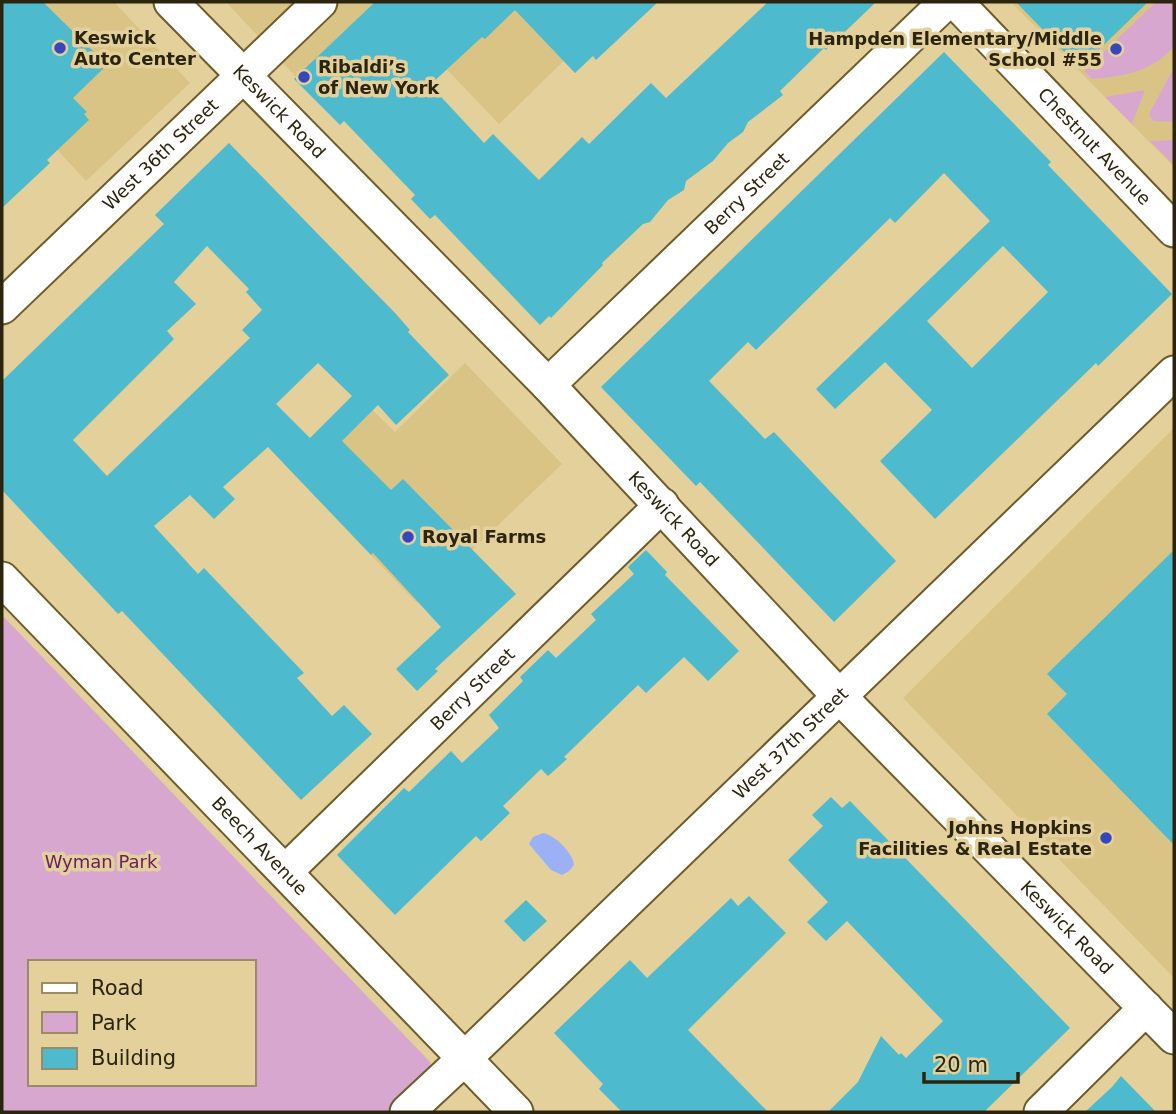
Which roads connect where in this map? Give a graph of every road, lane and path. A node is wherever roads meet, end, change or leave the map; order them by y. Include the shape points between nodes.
1 (171, 2) edge
2 (320, 2) edge
3 (946, 2) edge
4 (956, 2) edge
5 (242, 76) junction
6 (1174, 230) edge
7 (2, 307) edge
8 (1174, 373) edge
9 (548, 385) junction
10 (662, 505) junction
11 (2, 579) edge
12 (839, 696) junction
13 (285, 872) junction
14 (1146, 1008) junction
15 (1174, 1037) edge
16 (464, 1059) junction
17 (407, 1112) edge
18 (516, 1112) edge
19 (1041, 1112) edge

1 - 5 street, Keswick Road
2 - 5 street, West 36th Street
3 - 9 street, Berry Street
4 - 6 street, Chestnut Avenue
5 - 7 street, West 36th Street
5 - 9 street, Keswick Road
8 - 12 street, West 37th Street
9 - 10 street, Keswick Road
10 - 12 street, Keswick Road
10 - 13 street, Berry Street
11 - 13 street, Beech Avenue
12 - 14 street, Keswick Road
12 - 16 street, West 37th Street
13 - 16 street, Beech Avenue
14 - 15 street, Keswick Road
14 - 19 street
16 - 17 street, West 37th Street
16 - 18 street, Beech Avenue

